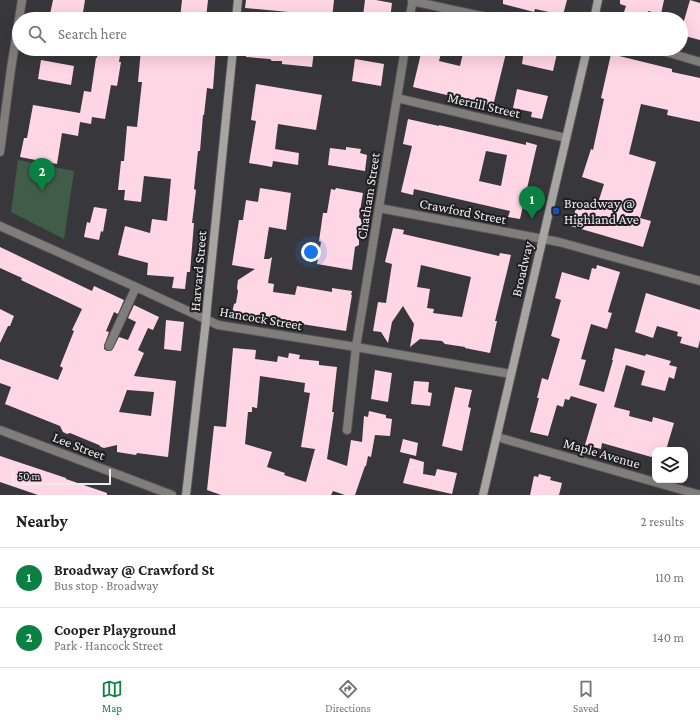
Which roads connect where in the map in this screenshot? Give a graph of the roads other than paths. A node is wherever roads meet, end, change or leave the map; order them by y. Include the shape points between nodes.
1 (22, 0) edge
2 (238, 0) edge
3 (412, 0) edge
4 (598, 0) edge
5 (20, 12) edge
6 (237, 12) edge
7 (410, 12) edge
8 (464, 12) edge
9 (595, 12) edge
10 (13, 56) edge
11 (232, 56) edge
12 (403, 56) edge
13 (585, 56) edge
14 (680, 56) edge
15 (700, 62) edge
16 (396, 98) junction
17 (566, 138) junction
18 (0, 152) edge
19 (379, 208) junction
20 (0, 226) edge
21 (543, 239) junction
22 (700, 281) edge
23 (136, 287) junction
24 (206, 320) junction
25 (109, 346) dead end
26 (356, 347) junction
27 (511, 374) junction
28 (0, 430) edge
29 (347, 430) dead end
30 (497, 437) junction
31 (172, 495) edge
32 (186, 495) edge
33 (483, 495) edge
34 (700, 495) edge

1 - 5 street
2 - 6 main road
3 - 7 street
3 - 8 street
4 - 9 main road
10 - 18 street
11 - 24 main road, Harvard Street
12 - 16 street, Chatham Street
13 - 17 main road, Broadway
14 - 15 street
16 - 17 street, Merrill Street
16 - 19 street, Chatham Street
17 - 21 main road, Broadway
19 - 21 street, Crawford Street
19 - 26 street, Chatham Street
20 - 23 street, Hancock Street
21 - 22 street, Crawford Street
21 - 27 main road, Broadway
23 - 24 street, Hancock Street
23 - 25 street
24 - 26 street, Hancock Street via 218,325
24 - 32 main road, Harvard Street
26 - 27 street, Hancock Street
26 - 29 street, Chatham Street
27 - 30 main road, Broadway
28 - 31 street, Lee Street
30 - 33 main road, Broadway
30 - 34 street, Maple Avenue

